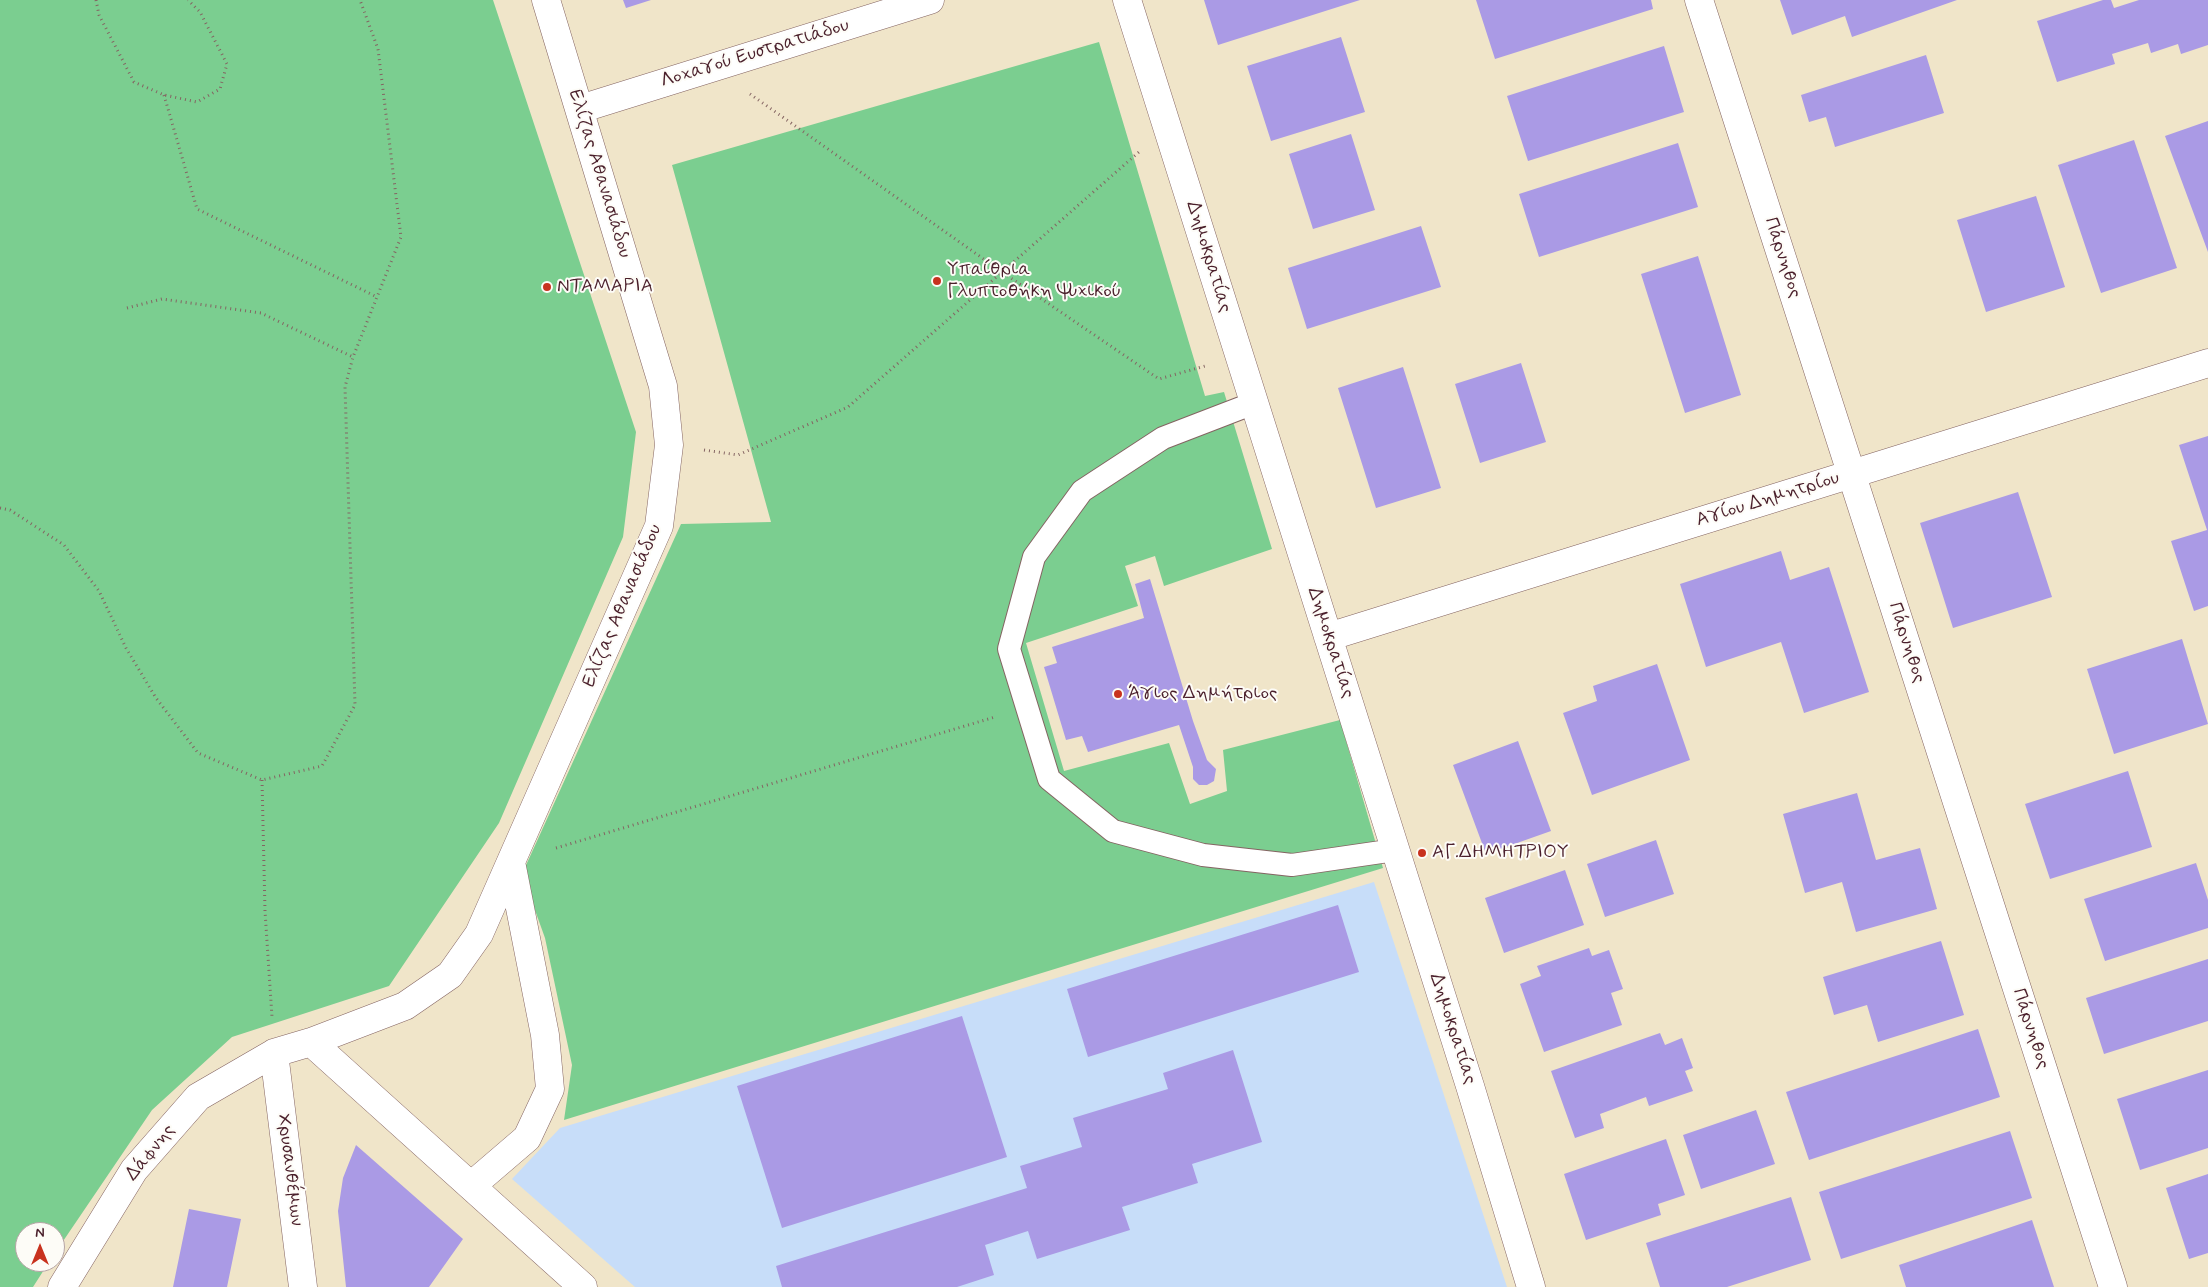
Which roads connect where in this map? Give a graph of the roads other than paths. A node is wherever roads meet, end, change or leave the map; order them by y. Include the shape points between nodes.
1 (546, 0) edge
2 (930, 0) edge
3 (1127, 0) edge
4 (1700, 0) edge
5 (580, 109) junction
6 (2208, 363) edge
7 (1254, 402) junction
8 (1852, 474) junction
9 (1328, 637) junction
10 (1395, 850) junction
11 (511, 862) junction
12 (311, 1042) junction
13 (274, 1053) junction
14 (471, 1186) junction
15 (62, 1287) edge
16 (304, 1287) edge
17 (583, 1287) edge
18 (1531, 1287) edge
19 (2113, 1287) edge

1 - 5 street, Ελίζας Αθανασιάδου
2 - 5 street, Λοχαγού Ευστρατιάδου
3 - 7 street, Δημοκρατίας
4 - 8 street, Πάρνηθος
5 - 11 street, Ελίζας Αθανασιάδου via 663,386 669,445 659,526
6 - 8 street, Αγίου Δημητρίου
7 - 9 street, Δημοκρατίας
7 - 10 lane via 1163,438 1082,491 1034,557 1009,648 1049,779 1113,831 1203,856 1292,865
8 - 9 street, Αγίου Δημητρίου
8 - 19 street, Πάρνηθος
9 - 10 street, Δημοκρατίας
10 - 18 street, Δημοκρατίας
11 - 12 street, Ελίζας Αθανασιάδου via 479,934 450,975 404,1006
11 - 14 street via 545,1036 550,1089 527,1138
12 - 13 street, Ελίζας Αθανασιάδου
12 - 14 street
13 - 15 street, Δάφνης via 198,1098 134,1170
13 - 16 street, Χρυσανθέμων
14 - 17 street

